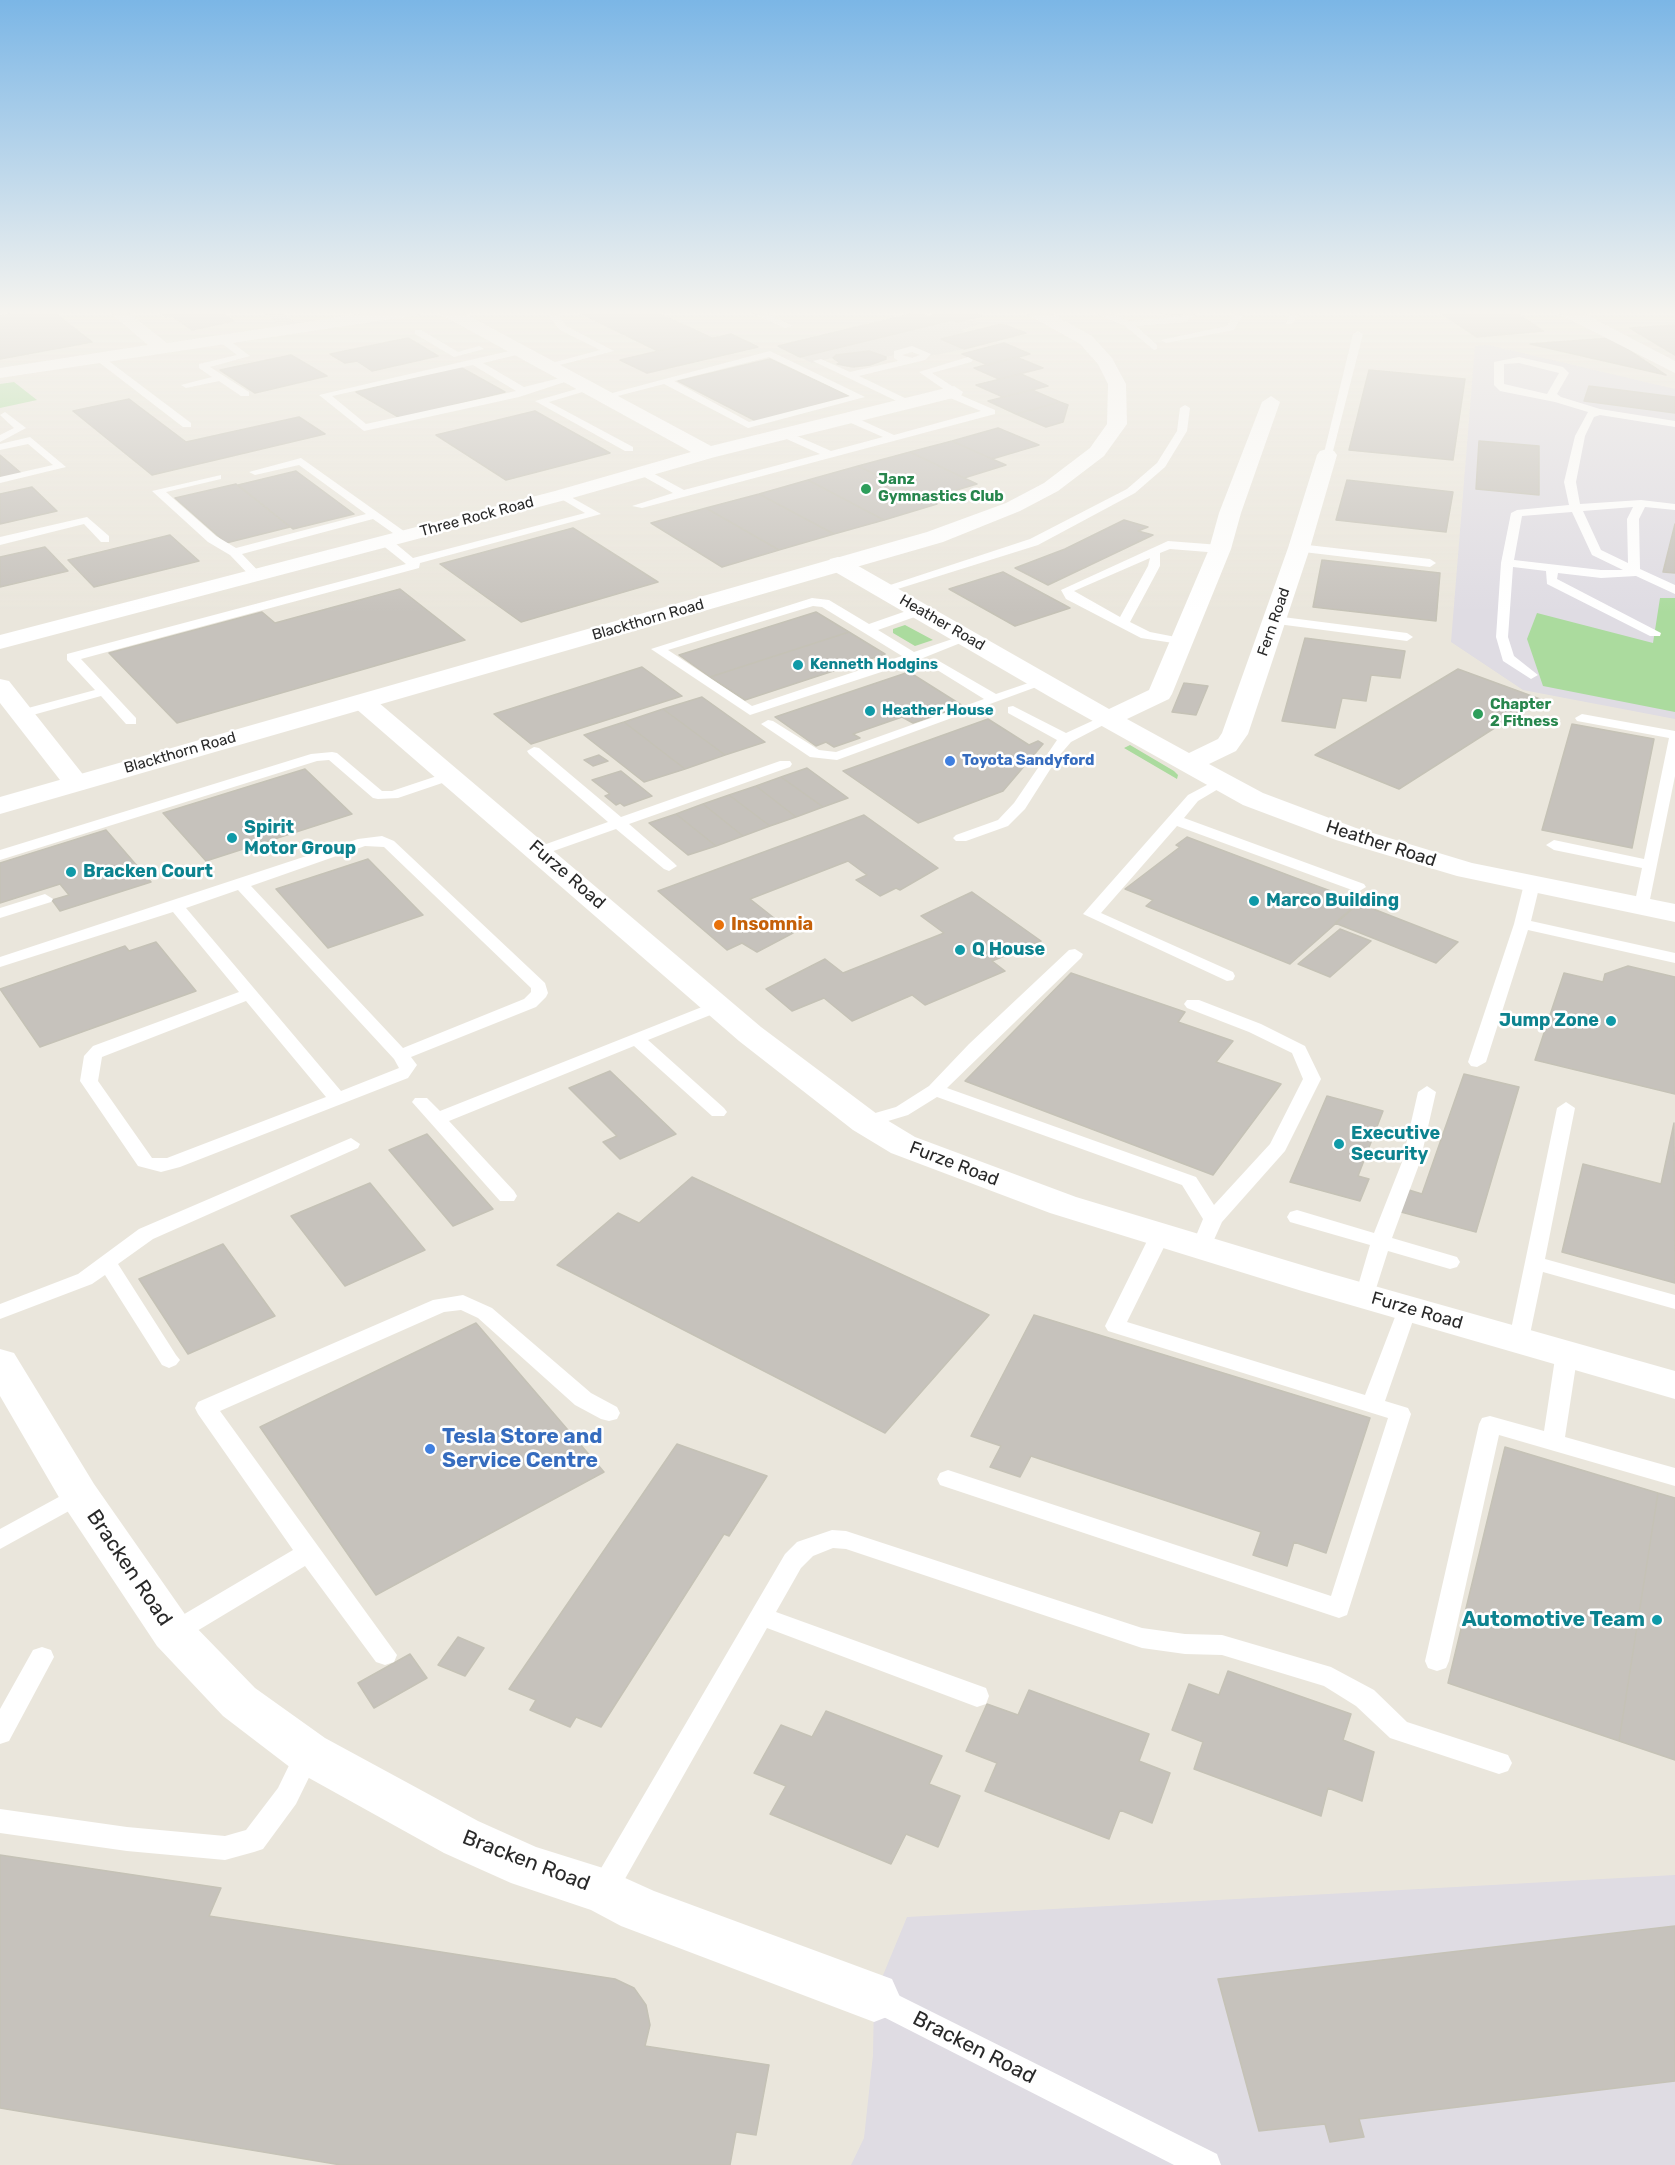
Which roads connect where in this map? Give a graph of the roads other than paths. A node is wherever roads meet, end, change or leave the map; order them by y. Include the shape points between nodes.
1 (170, 411) edge
2 (343, 411) edge
3 (437, 411) edge
4 (559, 411) edge
5 (633, 411) edge
6 (722, 411) edge
7 (804, 411) edge
8 (875, 411) edge
9 (989, 411) edge
10 (1117, 411) edge
11 (1185, 411) edge
12 (1268, 411) edge
13 (1338, 411) edge
14 (1596, 411) edge
15 (1599, 412) junction
16 (5, 415) dead end
17 (848, 418) junction
18 (187, 424) dead end
19 (1675, 424) edge
20 (784, 434) junction
21 (893, 438) junction
22 (0, 440) edge
23 (0, 447) edge
24 (629, 449) dead end
25 (708, 453) junction
26 (830, 455) junction
27 (1327, 455) joint
28 (255, 472) dead end
29 (643, 472) junction
30 (218, 477) dead end
31 (0, 480) edge
32 (18, 485) dead end
33 (0, 489) edge
34 (683, 494) junction
35 (562, 495) junction
36 (1641, 503) junction
37 (638, 506) dead end
38 (1575, 507) junction
39 (1675, 507) edge
40 (376, 515) junction
41 (105, 538) dead end
42 (394, 538) junction
43 (0, 541) edge
44 (1299, 548) junction
45 (1220, 549) junction
46 (234, 552) junction
47 (1152, 552) junction
48 (411, 562) junction
49 (1430, 563) dead end
50 (1507, 563) junction
51 (838, 564) junction
52 (1552, 568) junction
53 (1634, 573) junction
54 (257, 576) junction
55 (884, 589) junction
56 (1675, 590) edge
57 (919, 611) junction
58 (1275, 620) junction
59 (1122, 624) junction
60 (868, 628) junction
61 (1654, 633) dead end
62 (1407, 637) dead end
63 (967, 638) junction
64 (0, 642) edge
65 (1181, 642) junction
66 (913, 657) junction
67 (939, 664) dead end
68 (1531, 675) dead end
69 (1043, 682) junction
70 (1, 688) edge
71 (102, 692) junction
72 (994, 699) junction
73 (363, 702) junction
74 (1014, 710) dead end
75 (22, 714) junction
76 (1582, 718) dead end
77 (1108, 719) junction
78 (130, 721) dead end
79 (768, 724) dead end
80 (1675, 737) edge
81 (1066, 739) junction
82 (534, 750) dead end
83 (785, 764) dead end
84 (1188, 764) junction
85 (452, 775) junction
86 (1220, 782) junction
87 (76, 783) junction
88 (0, 806) edge
89 (1173, 819) junction
90 (617, 824) junction
91 (961, 838) dead end
92 (1554, 845) dead end
93 (540, 851) junction
94 (0, 855) edge
95 (1650, 865) junction
96 (669, 866) dead end
97 (241, 884) junction
98 (1532, 884) junction
99 (1358, 887) dead end
100 (45, 899) dead end
101 (176, 906) junction
102 (1642, 906) junction
103 (0, 913) edge
104 (1675, 913) edge
105 (1522, 924) junction
106 (1075, 954) dead end
107 (1675, 958) edge
108 (0, 962) edge
109 (1227, 976) dead end
110 (249, 994) junction
111 (1193, 1004) dead end
112 (717, 1006) junction
113 (636, 1038) junction
114 (400, 1055) junction
115 (1477, 1062) dead end
116 (935, 1090) junction
117 (1428, 1092) dead end
118 (338, 1099) junction
119 (421, 1102) dead end
120 (1566, 1108) dead end
121 (718, 1112) dead end
122 (437, 1119) junction
123 (865, 1122) junction
124 (351, 1144) dead end
125 (507, 1196) dead end
126 (1297, 1217) dead end
127 (1207, 1233) junction
128 (1160, 1235) junction
129 (1381, 1241) junction
130 (1450, 1262) dead end
131 (1534, 1263) junction
132 (108, 1264) junction
133 (1365, 1296) junction
134 (1675, 1302) edge
135 (1407, 1309) junction
136 (0, 1312) edge
137 (1519, 1339) junction
138 (1567, 1352) junction
139 (169, 1360) dead end
140 (0, 1363) edge
141 (1675, 1385) edge
142 (1372, 1406) junction
143 (609, 1413) dead end
144 (1552, 1442) junction
145 (1675, 1477) edge
146 (948, 1479) dead end
147 (79, 1495) junction
148 (0, 1540) edge
149 (308, 1554) junction
150 (761, 1616) junction
151 (174, 1634) junction
152 (385, 1655) dead end
153 (42, 1657) dead end
154 (1437, 1661) dead end
155 (977, 1696) dead end
156 (0, 1733) edge
157 (308, 1753) junction
158 (1499, 1763) dead end
159 (0, 1821) edge
160 (603, 1891) junction
161 (874, 1997) joint
162 (1206, 2165) edge

1 - 18 lane
2 - 3 lane via 364,428
4 - 24 lane
5 - 25 street
6 - 7 lane via 748,425
8 - 17 street, Three Rock Road
9 - 21 lane
10 - 51 street, Blackthorn Road via 1117,424 1097,452 1051,487 978,522
11 - 55 lane via 1182,430 1161,465 1109,504 1034,542
12 - 45 street
13 - 27 lane
14 - 15 lane
15 - 19 lane
15 - 38 lane via 1590,415 1580,436 1570,482
16 - 22 lane via 21,428
17 - 20 street, Three Rock Road
17 - 21 lane
20 - 25 street, Three Rock Road
20 - 26 lane
21 - 26 lane
23 - 31 lane via 30,440 61,467
25 - 29 street, Three Rock Road
26 - 34 lane
27 - 44 street, Fern Road
28 - 40 lane via 301,460
29 - 34 lane
29 - 35 street, Three Rock Road
30 - 46 lane via 158,491 212,539
32 - 33 lane
34 - 37 lane
35 - 42 street, Three Rock Road
35 - 48 lane via 595,514
36 - 38 lane
36 - 39 lane
36 - 53 lane via 1633,519
38 - 50 lane via 1517,513
38 - 53 lane via 1596,552
40 - 42 lane
40 - 46 lane
41 - 43 lane via 87,520
42 - 48 lane
42 - 54 street, Three Rock Road
44 - 49 lane
44 - 58 street, Fern Road
45 - 47 lane via 1178,543
45 - 65 street
46 - 54 lane
47 - 59 lane via 1154,566
47 - 59 lane via 1067,590 1071,596
48 - 71 lane via 415,565 72,657
50 - 52 lane
50 - 68 lane via 1502,637 1508,658
51 - 55 street, Heather Road
51 - 73 street, Blackthorn Road
52 - 53 lane via 1601,574
52 - 61 lane via 1551,581
53 - 56 lane
54 - 64 street, Three Rock Road
55 - 57 street, Heather Road
57 - 60 lane
57 - 63 street, Heather Road
58 - 62 lane
58 - 84 street, Fern Road via 1232,740
59 - 65 lane via 1146,635
60 - 66 lane
60 - 66 lane via 825,603 812,602 658,649 750,711
63 - 66 lane
63 - 69 street, Heather Road
65 - 77 street via 1160,694
67 - 72 lane
69 - 72 lane
69 - 77 street, Heather Road
70 - 75 street
71 - 75 lane
71 - 78 lane
72 - 79 lane via 837,756 815,754
73 - 85 street, Furze Road
73 - 87 street, Blackthorn Road
74 - 81 lane
75 - 87 street
76 - 80 lane
77 - 81 lane
77 - 84 street, Heather Road
80 - 95 lane
81 - 91 lane via 1052,754 1020,806 1003,823
82 - 90 lane
83 - 90 lane
84 - 86 street, Heather Road
85 - 93 street, Furze Road
85 - 94 lane via 393,795 378,795 332,756 316,757
86 - 89 lane via 1193,798
86 - 98 street, Heather Road via 1253,799 1346,834 1467,870
87 - 88 street, Blackthorn Road
89 - 99 lane
89 - 109 lane via 1091,914
90 - 93 lane
90 - 96 lane
92 - 95 lane
93 - 112 street, Furze Road
95 - 102 lane
97 - 101 lane
97 - 114 lane
97 - 114 lane via 363,842 382,841 539,987 540,993 530,1003
98 - 102 street, Heather Road
98 - 105 lane
100 - 103 lane
101 - 108 lane
101 - 110 lane
102 - 104 street, Heather Road
105 - 107 lane
105 - 115 lane
106 - 116 lane
110 - 118 lane
110 - 118 lane via 99,1050 93,1056 89,1081 145,1162 161,1166 173,1163
111 - 127 lane via 1299,1050 1312,1079 1278,1147
112 - 113 lane
112 - 123 street, Furze Road
113 - 121 lane
113 - 122 lane
114 - 118 lane via 408,1065 402,1074
116 - 123 lane via 902,1111
116 - 127 lane via 1189,1181
117 - 129 lane via 1411,1162
119 - 122 lane
120 - 131 lane
122 - 125 lane
123 - 128 street, Furze Road via 903,1145 1063,1205
124 - 132 lane via 146,1234
126 - 129 lane
127 - 128 street, Furze Road
127 - 133 street, Furze Road
128 - 142 lane via 1115,1326
129 - 130 lane
129 - 133 lane
131 - 134 lane
131 - 137 lane
132 - 136 lane via 85,1279
132 - 139 lane
133 - 135 street, Furze Road
135 - 137 street, Furze Road
135 - 142 lane
137 - 138 street, Furze Road
138 - 141 street, Furze Road
138 - 144 lane
140 - 147 street, Bracken Road
142 - 146 lane via 1400,1414 1338,1608
143 - 149 lane via 583,1399 485,1313 463,1302 440,1305 206,1408
144 - 145 lane
144 - 154 lane via 1490,1424
147 - 148 lane
147 - 151 street, Bracken Road
149 - 151 lane
149 - 152 lane
150 - 155 lane
150 - 158 lane via 793,1560 805,1549 832,1539 846,1539 1142,1638 1222,1645 1331,1678 1365,1698 1400,1730
150 - 160 lane
151 - 157 street, Bracken Road via 239,1702
153 - 156 lane
157 - 159 lane via 287,1796 254,1840 225,1848
157 - 160 street, Bracken Road via 461,1838 528,1867
160 - 161 street, Bracken Road via 639,1909
161 - 162 lane, Bracken Road

